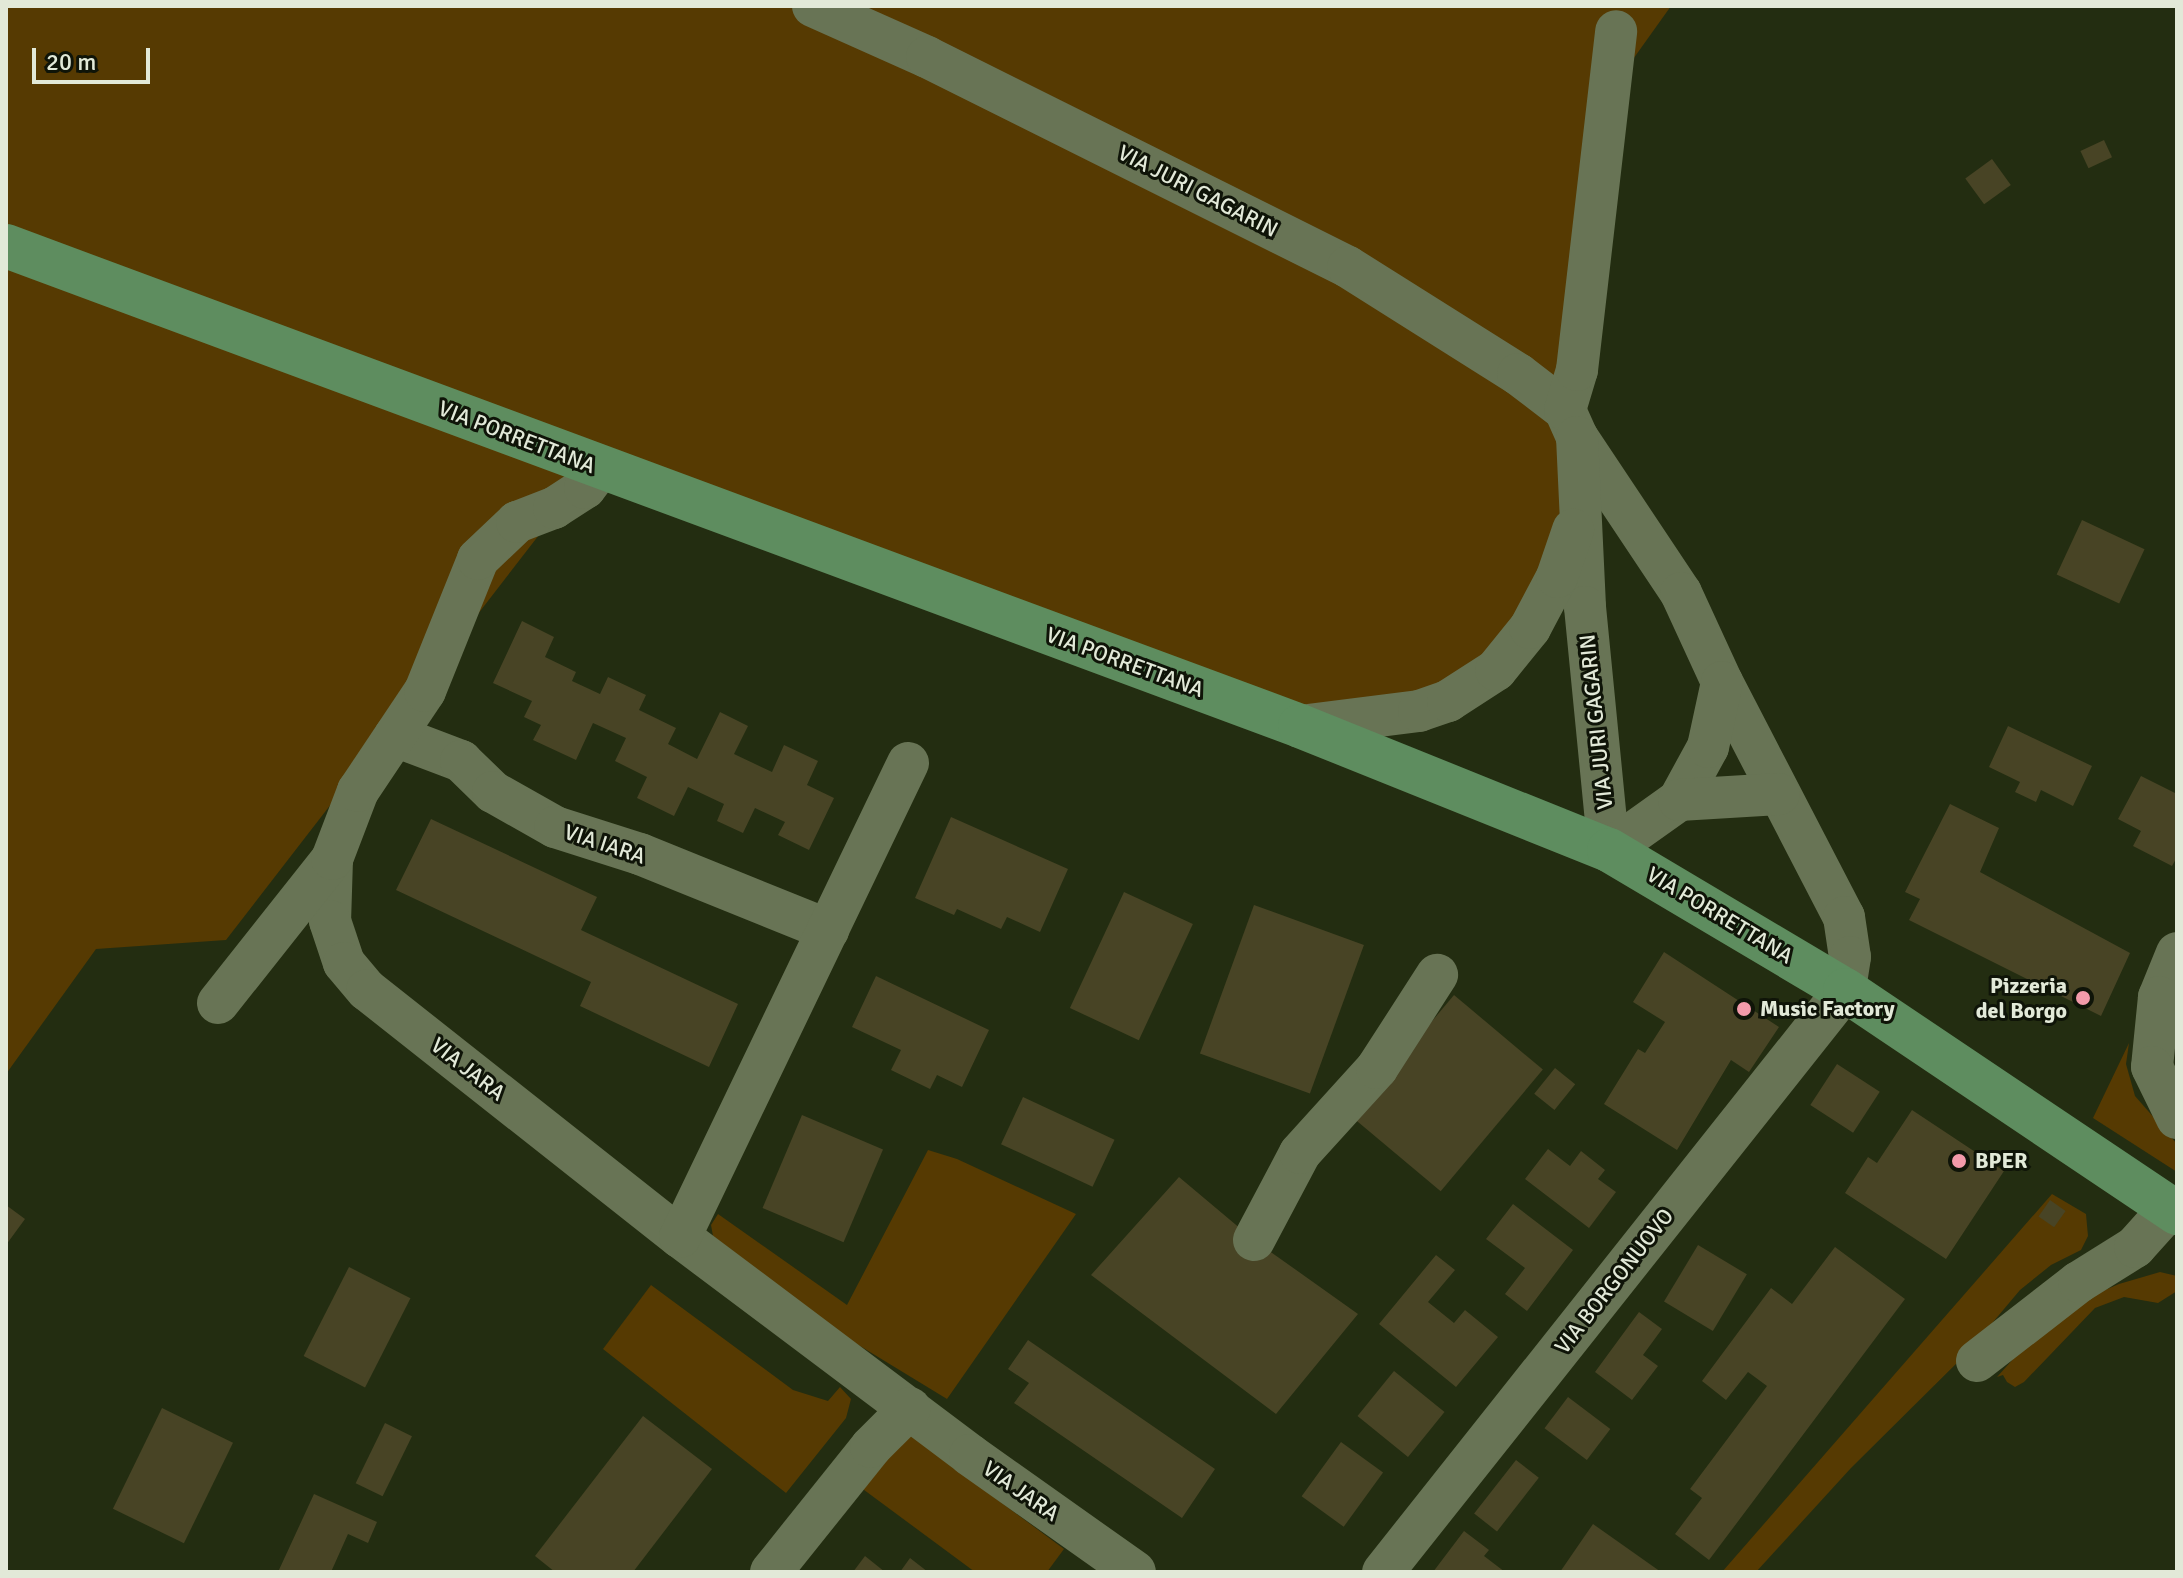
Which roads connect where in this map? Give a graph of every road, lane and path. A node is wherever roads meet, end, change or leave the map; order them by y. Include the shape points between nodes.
1 (813, 6) edge
2 (1616, 31) dead end
3 (6, 246) edge
4 (1571, 424) junction
5 (600, 468) junction
6 (1579, 510) junction
7 (1722, 682) junction
8 (1300, 726) junction
9 (395, 736) junction
10 (908, 763) dead end
11 (1779, 794) junction
12 (1679, 800) junction
13 (1609, 850) junction
14 (332, 859) junction
15 (828, 930) junction
16 (2177, 953) edge
17 (1437, 975) dead end
18 (1845, 990) junction
19 (218, 1003) dead end
20 (2177, 1118) edge
21 (2173, 1210) edge
22 (680, 1237) junction
23 (1254, 1240) dead end
24 (1977, 1361) dead end
25 (910, 1408) junction
26 (771, 1572) edge
27 (1135, 1572) edge
28 (1383, 1572) edge

1 - 4 street, VIA JURI GAGARIN via 927,57 1348,267 1518,374
2 - 4 street, VIA JURI GAGARIN
3 - 5 main road, VIA PORRETTANA
4 - 6 street, VIA JURI GAGARIN
4 - 7 street, VIA JURI GAGARIN via 1681,593
5 - 8 main road, VIA PORRETTANA
5 - 9 street, VIA JARA via 585,488 554,508 517,522 478,559 425,691
6 - 8 street, VIA JURI GAGARIN via 1557,577 1530,628 1496,670 1448,701 1419,711
6 - 13 street, VIA JURI GAGARIN
7 - 11 street, VIA JURI GAGARIN
7 - 12 street, VIA JURI GAGARIN via 1708,747
8 - 13 main road, VIA PORRETTANA
9 - 14 street, VIA JARA via 358,791
9 - 15 street, VIA IARA via 461,761 493,792 555,827 640,854
10 - 15 street
11 - 12 street
11 - 18 street, VIA JURI GAGARIN via 1844,917 1850,957
12 - 13 street, VIA JURI GAGARIN
13 - 18 main road, VIA PORRETTANA
14 - 19 street, VIA JARA
14 - 22 street, VIA JARA via 330,921 344,963 367,990
15 - 22 street
16 - 20 street via 2159,997 2152,1067
17 - 23 street via 1377,1068 1300,1153
18 - 21 main road, VIA PORRETTANA
18 - 28 street, VIA BORGONUOVO
21 - 24 street via 2135,1247 2079,1282
22 - 25 street, VIA JARA
25 - 26 street via 871,1447
25 - 27 street, VIA JARA

